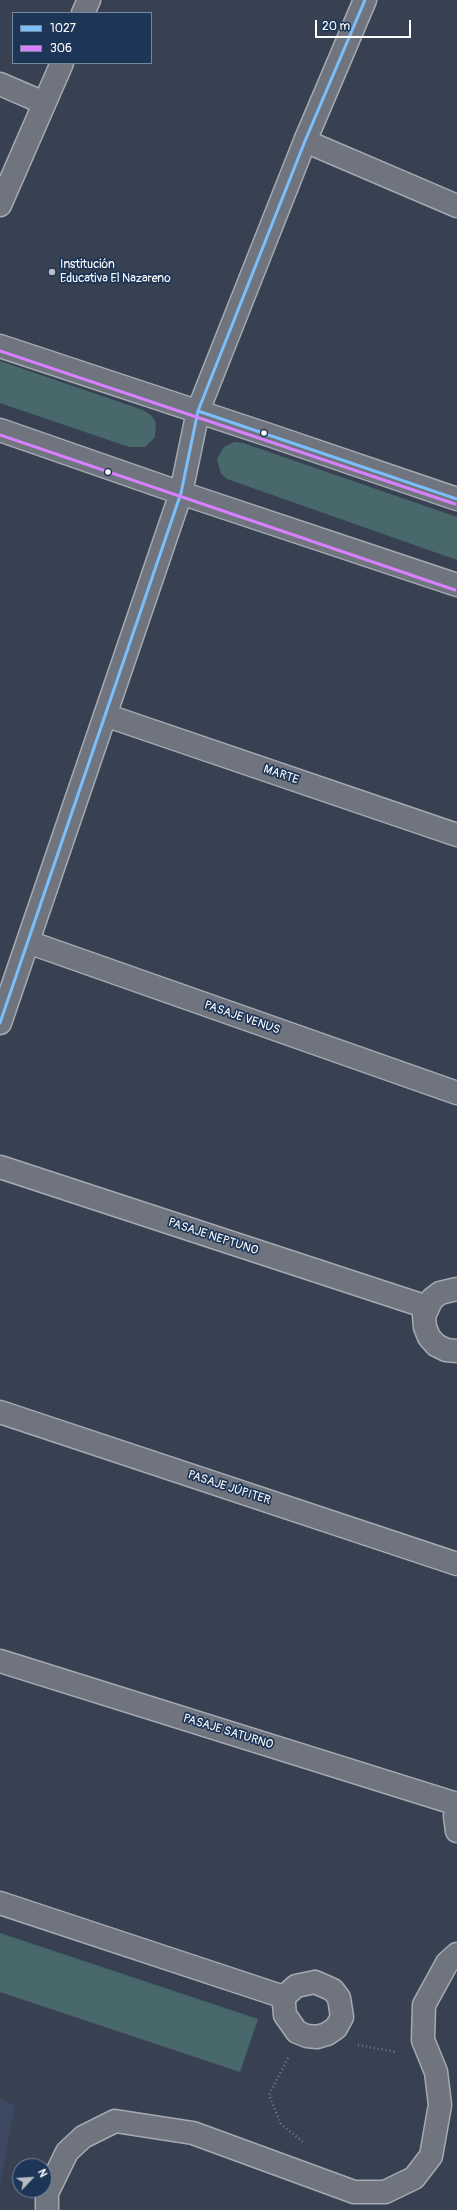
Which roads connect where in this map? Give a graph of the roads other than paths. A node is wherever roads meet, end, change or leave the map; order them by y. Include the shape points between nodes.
1 (89, 0) edge
2 (364, 0) edge
3 (83, 12) edge
4 (62, 64) edge
5 (0, 84) edge
6 (44, 103) junction
7 (305, 141) junction
8 (0, 205) edge
9 (457, 206) edge
10 (0, 346) edge
11 (198, 411) junction
12 (0, 430) edge
13 (181, 493) junction
14 (457, 499) edge
15 (457, 585) edge
16 (105, 715) junction
17 (457, 835) edge
18 (28, 942) junction
19 (0, 1023) edge
20 (457, 1093) edge
21 (0, 1166) edge
22 (457, 1290) edge
23 (427, 1307) junction
24 (457, 1351) edge
25 (0, 1412) edge
26 (457, 1564) edge
27 (0, 1661) edge
28 (457, 1804) edge
29 (457, 1808) edge
30 (457, 1830) edge
31 (0, 1903) edge
32 (457, 1954) edge
33 (284, 1996) junction
34 (47, 2210) edge

1 - 3 street
2 - 7 street
4 - 6 street
5 - 6 street
6 - 8 street
7 - 9 street
7 - 11 street
10 - 11 street
11 - 13 street
11 - 14 street
12 - 13 street
13 - 15 street
13 - 16 street
16 - 17 street, MARTE
16 - 18 street
18 - 19 street
18 - 20 street, PASAJE VENUS
21 - 23 street, PASAJE NEPTUNO
22 - 23 street via 440,1293
23 - 24 street via 424,1316 429,1337 436,1345 446,1350
25 - 26 street, PASAJE JÚPITER
27 - 28 street, PASAJE SATURNO
29 - 30 street
31 - 33 street
32 - 34 street via 447,1963 424,2005 423,2040 436,2072 440,2105 431,2156 414,2178 385,2192 354,2192 193,2133 116,2121 83,2136 67,2152 47,2193
33 - 33 street via 285,2015 290,2024 301,2033 317,2037 328,2034 341,2023 342,2007 339,1998 333,1990 324,1985 315,1982 305,1983 296,1986

